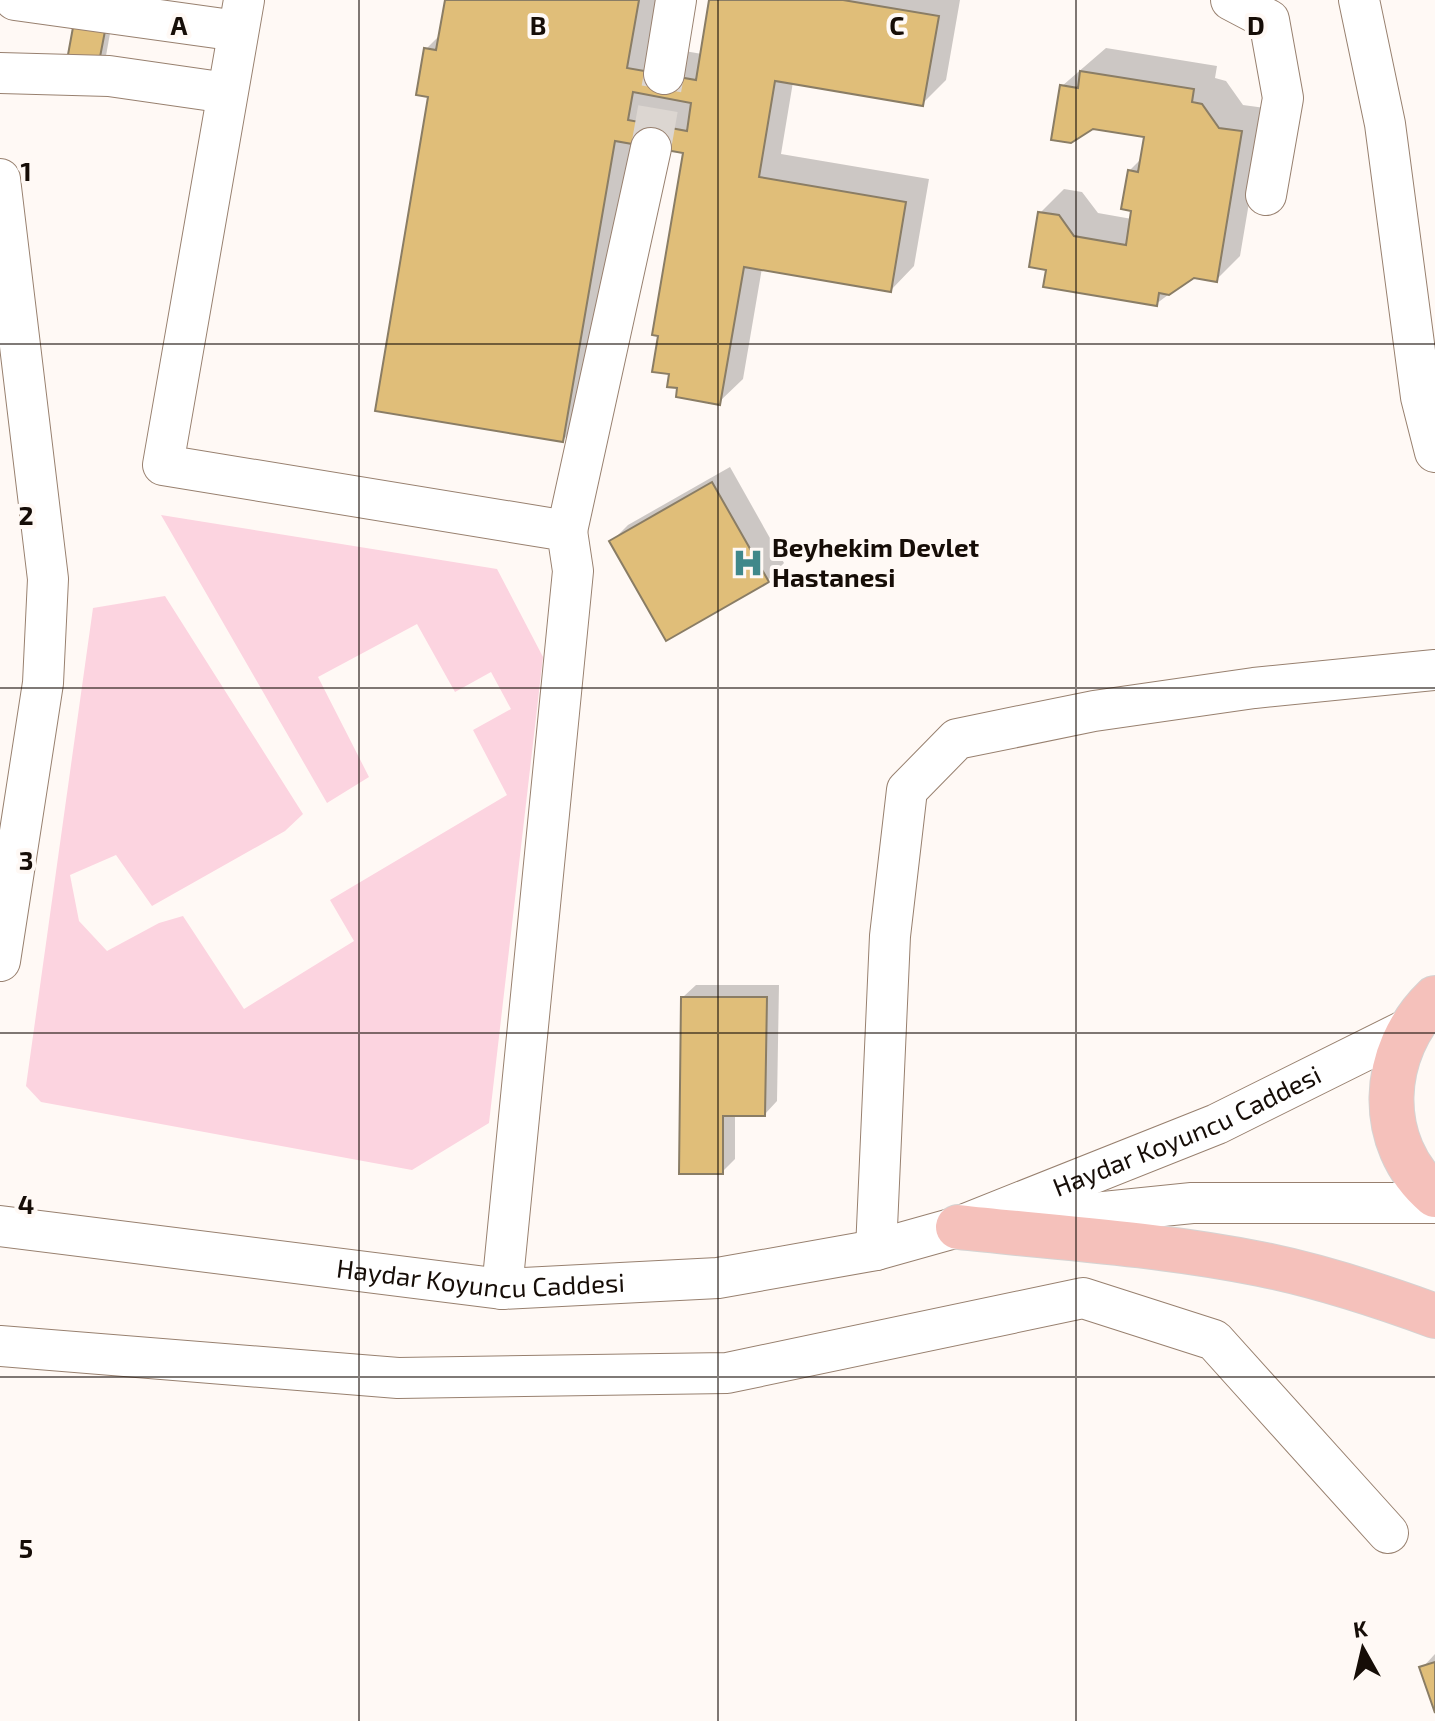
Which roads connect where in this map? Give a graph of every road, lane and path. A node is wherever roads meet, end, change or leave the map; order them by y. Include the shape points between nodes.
1 (15, 0) edge
2 (676, 0) edge
3 (1231, 0) edge
4 (1359, 0) edge
5 (241, 16) edge
6 (0, 73) edge
7 (664, 74) tunnel mouth
8 (227, 93) junction
9 (651, 148) tunnel mouth
10 (0, 179) edge
11 (1266, 195) dead end
12 (1435, 452) edge
13 (567, 531) junction
14 (1435, 670) edge
15 (0, 961) edge
16 (1422, 1013) edge
17 (1435, 1195) edge
18 (1435, 1203) edge
19 (0, 1226) edge
20 (958, 1227) junction
21 (876, 1250) junction
22 (502, 1289) junction
23 (1435, 1316) edge
24 (0, 1346) edge
25 (1388, 1533) dead end

1 - 5 street
2 - 7 street
3 - 11 street via 1269,20 1275,51 1283,98
4 - 12 street via 1385,124 1421,397
5 - 8 street
6 - 8 street via 109,76
8 - 13 street via 163,465
9 - 13 street
10 - 15 street via 48,579 43,683
13 - 22 street via 573,571
14 - 21 street via 1094,711 957,739 907,790 890,936
16 - 17 main road via 1394,1068 1392,1111 1403,1153
16 - 20 street, Haydar Koyuncu Caddesi via 1217,1124
18 - 20 street, Haydar Koyuncu Caddesi via 1192,1203
19 - 22 street, Haydar Koyuncu Caddesi
20 - 21 street, Haydar Koyuncu Caddesi
20 - 23 main road via 1260,1264
21 - 22 street, Haydar Koyuncu Caddesi via 718,1278
24 - 25 street via 398,1378 727,1373 1083,1298 1214,1340

